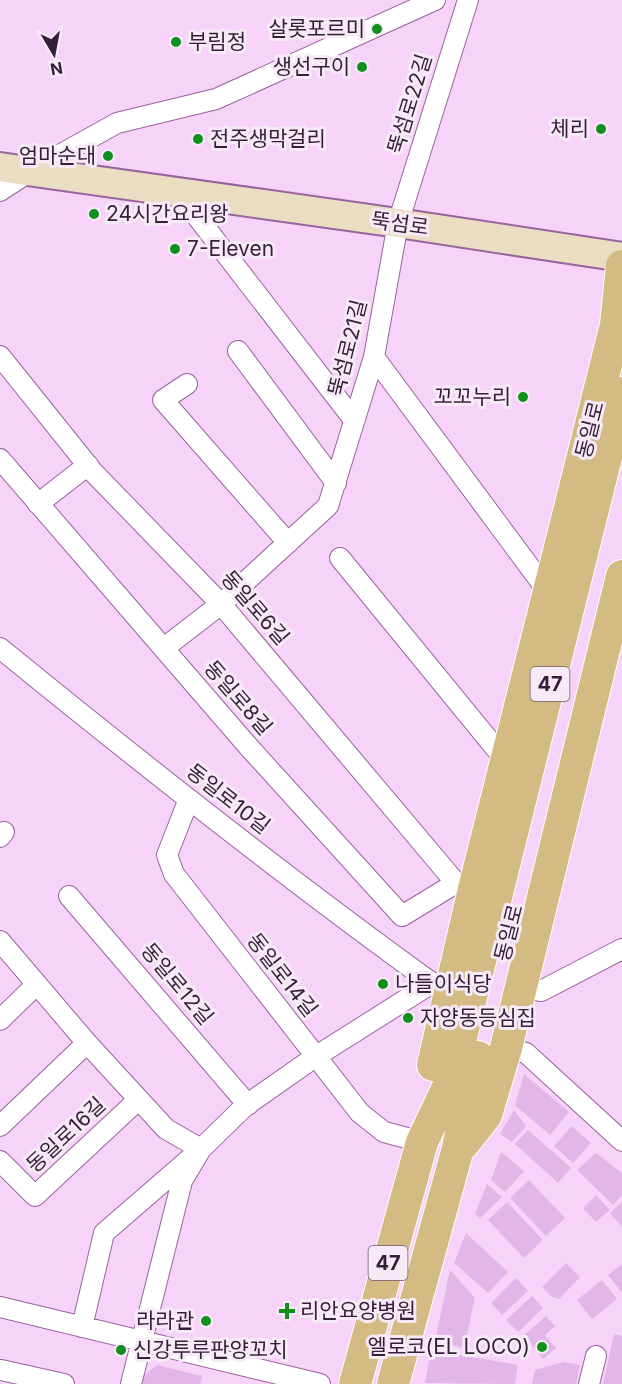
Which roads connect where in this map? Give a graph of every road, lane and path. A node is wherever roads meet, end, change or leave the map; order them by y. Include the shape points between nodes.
1 (435, 0) edge
2 (468, 0) edge
3 (0, 166) edge
4 (28, 171) junction
5 (0, 191) edge
6 (178, 192) junction
7 (398, 223) junction
8 (622, 257) edge
9 (622, 266) edge
10 (238, 351) dead end
11 (0, 356) edge
12 (374, 357) junction
13 (187, 384) dead end
14 (622, 393) edge
15 (354, 420) junction
16 (0, 459) edge
17 (88, 465) junction
18 (622, 481) edge
19 (336, 483) junction
20 (38, 504) junction
21 (288, 543) junction
22 (340, 558) dead end
23 (622, 576) edge
24 (549, 593) junction
25 (221, 604) junction
26 (0, 648) edge
27 (164, 648) junction
28 (506, 760) junction
29 (189, 799) junction
30 (466, 884) junction
31 (69, 896) dead end
32 (0, 941) edge
33 (622, 949) edge
34 (476, 982) junction
35 (37, 984) junction
36 (0, 1020) edge
37 (87, 1043) junction
38 (506, 1048) junction
39 (315, 1058) junction
40 (138, 1100) junction
41 (248, 1105) junction
42 (0, 1126) edge
43 (621, 1139) edge
44 (422, 1142) junction
45 (201, 1149) junction
46 (457, 1152) junction
47 (0, 1161) edge
48 (0, 1307) edge
49 (82, 1327) junction
50 (142, 1343) junction
51 (596, 1356) dead end
52 (2, 1370) edge
53 (64, 1384) edge
54 (131, 1384) edge
55 (320, 1384) edge
56 (355, 1384) edge
57 (393, 1384) edge
58 (589, 1384) edge

1 - 4 street via 216,99 117,123
2 - 7 street, 뚝섬로22길
3 - 4 main road, 뚝섬로
4 - 5 street
4 - 6 main road, 뚝섬로
6 - 7 main road, 뚝섬로
6 - 15 street
7 - 8 main road, 뚝섬로
7 - 12 street, 뚝섬로21길
9 - 24 main road, 동일로 via 616,325
10 - 19 street
11 - 17 street, 동일로6길
12 - 15 street, 뚝섬로21길
12 - 24 street
13 - 21 street via 163,400
14 - 34 main road, 47
15 - 19 street, 뚝섬로21길
16 - 20 street, 동일로8길
17 - 20 street
17 - 25 street, 동일로6길
18 - 34 main road, 동일로 / 47
19 - 21 street, 뚝섬로21길 via 328,506
20 - 27 street, 동일로8길
21 - 25 street, 뚝섬로21길
22 - 28 street
23 - 34 main road
24 - 28 main road, 동일로
25 - 27 street, 뚝섬로21길
25 - 30 street, 동일로6길
26 - 29 street, 동일로10길
27 - 30 street, 동일로8길 via 402,916
28 - 30 main road, 동일로
29 - 34 street, 동일로10길 via 347,921
29 - 39 street, 동일로14길 via 167,855 174,874
30 - 34 main road, 동일로
31 - 41 street, 동일로12길
32 - 35 street, 동일로16길
33 - 34 street via 541,991
34 - 38 main road
34 - 39 street
34 - 44 main road, 동일로 / 47 via 449,1085
34 - 46 main road, 동일로 / 47 via 465,1110
35 - 36 street
35 - 37 street, 동일로16길
37 - 40 street, 동일로16길
37 - 42 street
38 - 43 street via 526,1053
38 - 46 main road via 486,1115
39 - 41 street
39 - 44 street, 동일로14길 via 360,1113 384,1132
40 - 45 street, 동일로16길 via 166,1129
40 - 47 street, 동일로16길 via 35,1196
41 - 45 street
44 - 56 main road, 동일로 / 47
45 - 49 street via 105,1233
45 - 50 street via 182,1181
46 - 57 main road, 동일로 / 47
48 - 49 street
49 - 50 street
50 - 54 street
50 - 55 street
51 - 58 street
52 - 53 street

